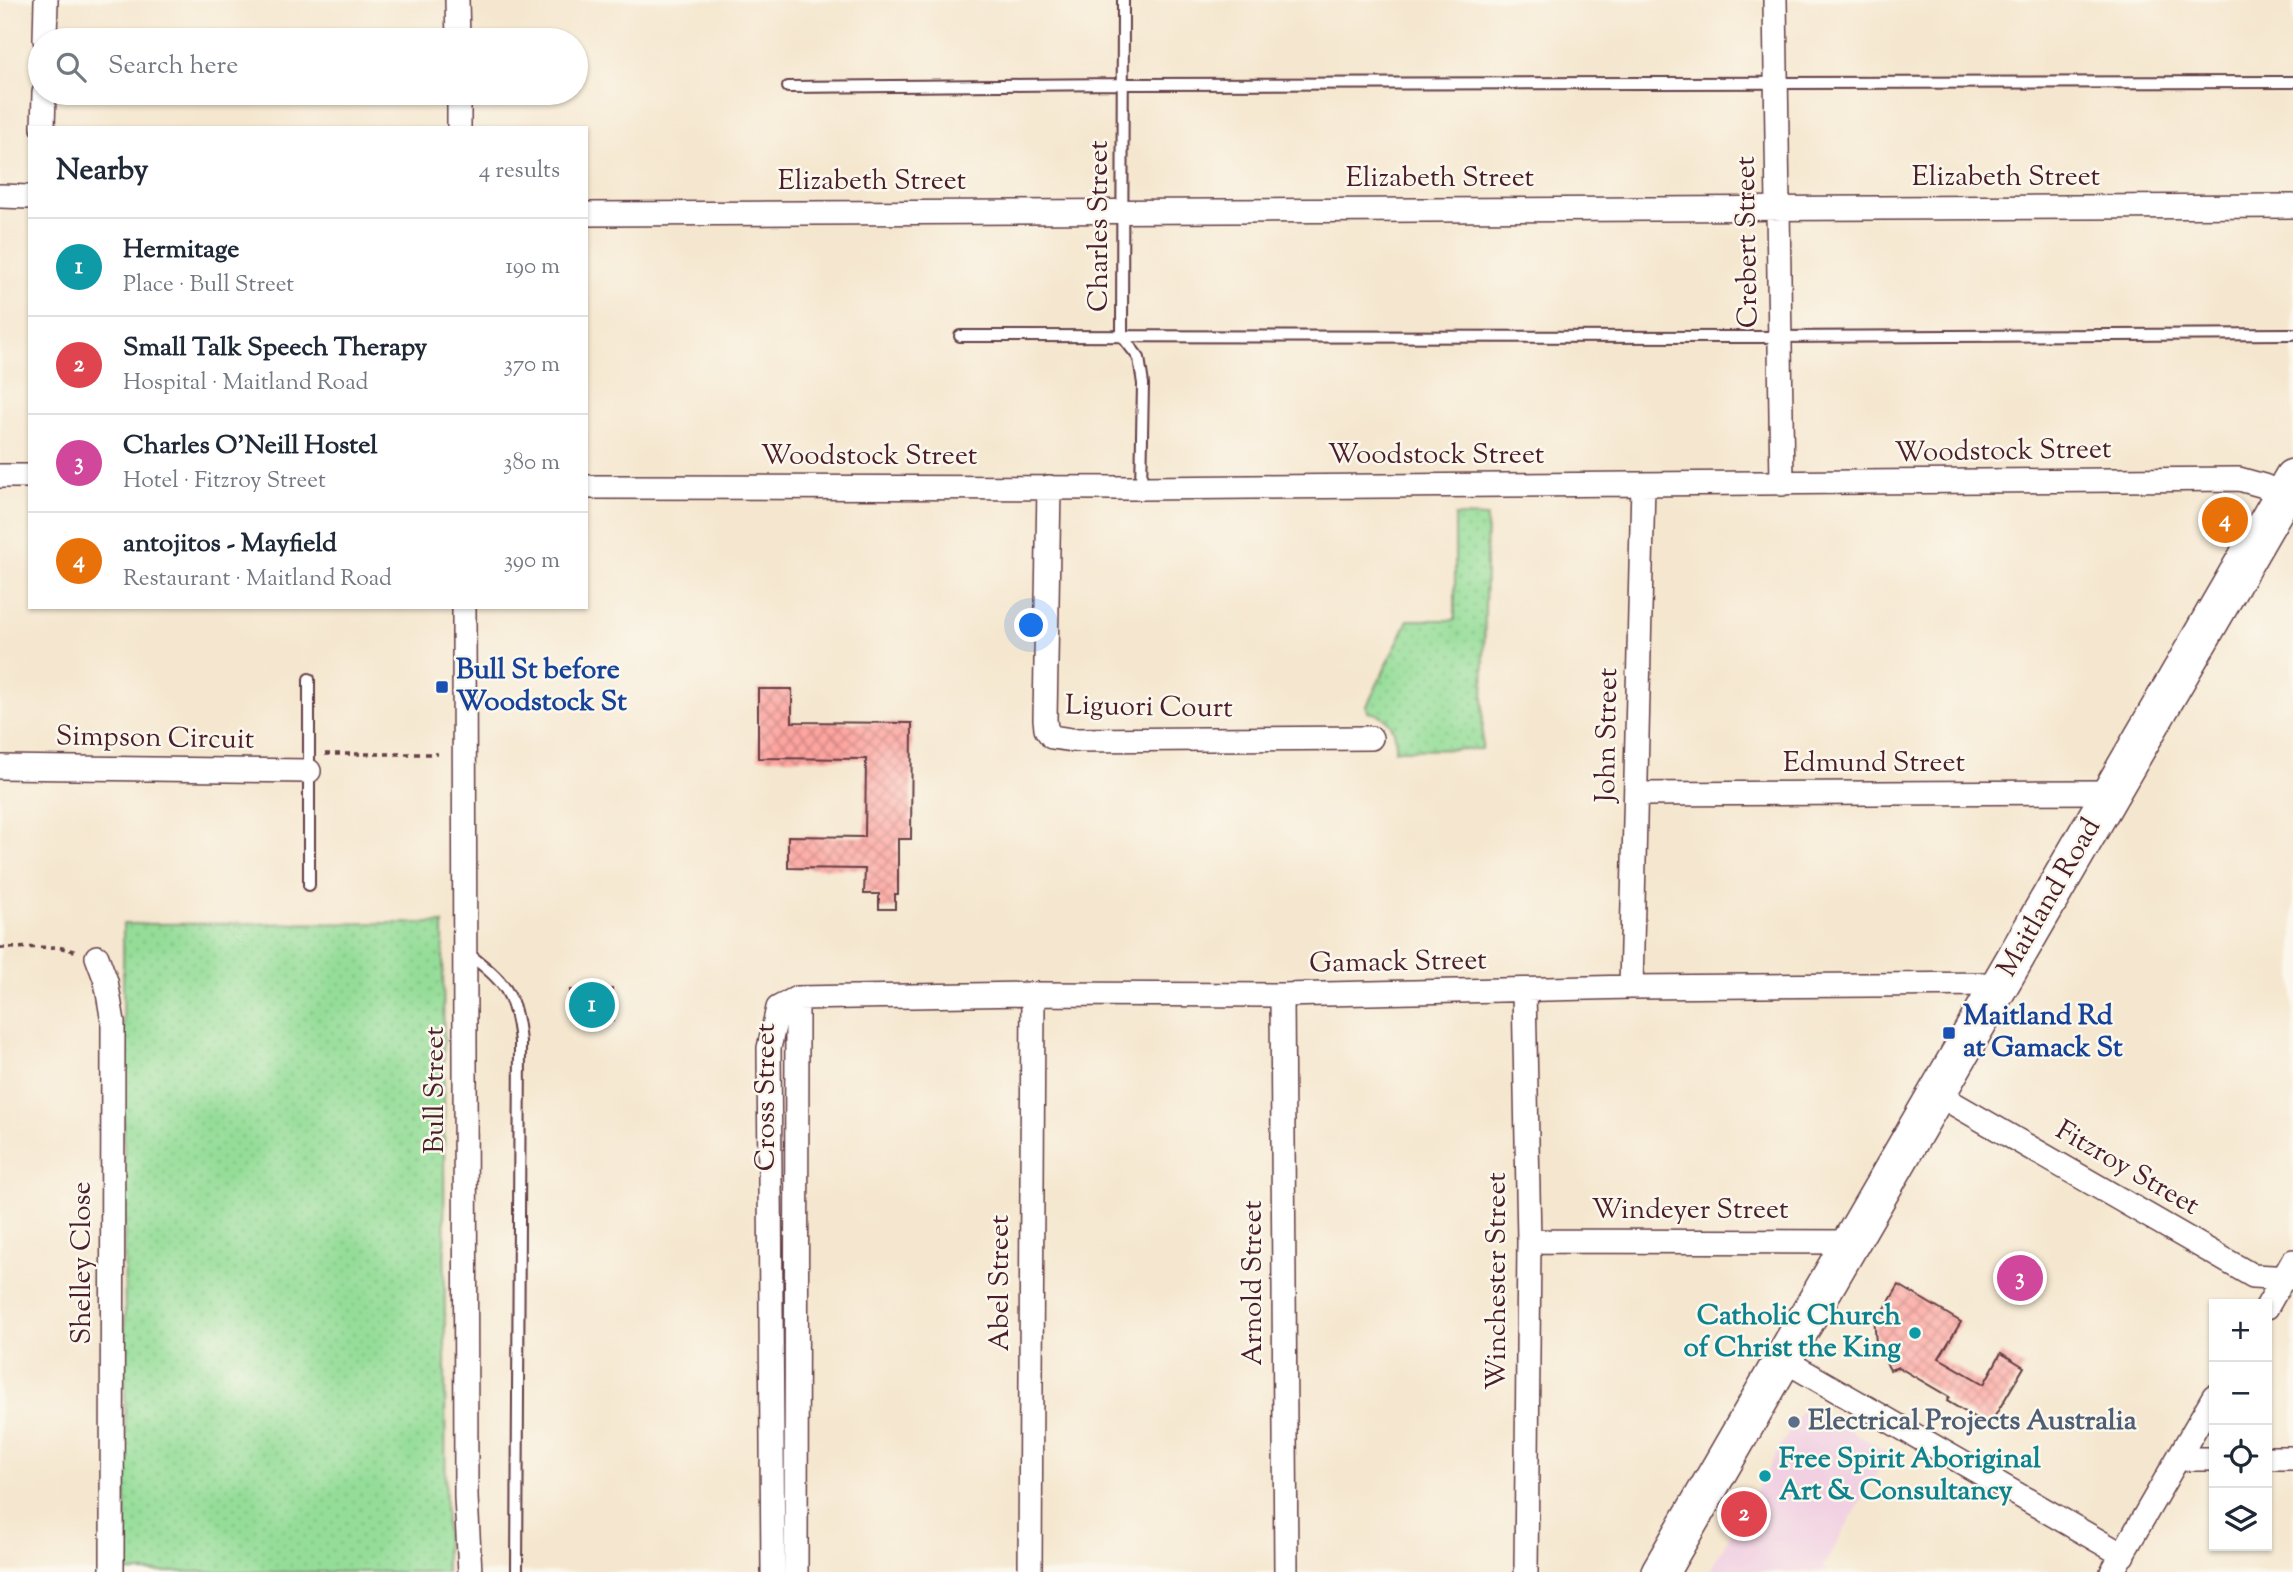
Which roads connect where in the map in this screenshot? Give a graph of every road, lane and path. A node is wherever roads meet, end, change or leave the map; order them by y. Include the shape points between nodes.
1 (46, 0) edge
2 (457, 0) edge
3 (1123, 0) edge
4 (1775, 0) edge
5 (45, 28) edge
6 (458, 28) edge
7 (1776, 82) junction
8 (2293, 82) edge
9 (1123, 84) junction
10 (788, 87) dead end
11 (44, 105) edge
12 (459, 105) edge
13 (43, 126) edge
14 (459, 126) edge
15 (0, 197) edge
16 (28, 197) edge
17 (2293, 206) edge
18 (1778, 209) junction
19 (1124, 210) junction
20 (588, 214) edge
21 (2293, 334) edge
22 (960, 336) dead end
23 (1122, 336) junction
24 (1779, 337) junction
25 (0, 476) edge
26 (28, 476) edge
27 (1643, 484) junction
28 (1782, 484) junction
29 (588, 487) edge
30 (1049, 487) junction
31 (2288, 487) edge
32 (1140, 488) junction
33 (464, 609) edge
34 (309, 679) dead end
35 (1371, 738) dead end
36 (325, 754) dead end
37 (438, 754) dead end
38 (0, 767) edge
39 (309, 771) junction
40 (2111, 792) junction
41 (1636, 794) junction
42 (309, 885) dead end
43 (0, 948) edge
44 (466, 952) junction
45 (97, 957) joint
46 (2000, 984) junction
47 (1631, 987) junction
48 (1524, 990) junction
49 (1032, 994) junction
50 (1282, 995) junction
51 (797, 998) junction
52 (1937, 1094) junction
53 (1529, 1241) junction
54 (1852, 1242) junction
55 (2290, 1273) edge
56 (2272, 1300) edge
57 (1782, 1359) junction
58 (2209, 1405) edge
59 (2272, 1458) edge
60 (2293, 1458) edge
61 (2178, 1459) junction
62 (2209, 1459) edge
63 (2117, 1563) edge
64 (113, 1572) edge
65 (470, 1572) edge
66 (517, 1572) edge
67 (773, 1572) edge
68 (796, 1572) edge
69 (1030, 1572) edge
70 (1286, 1572) edge
71 (1527, 1572) edge
72 (1660, 1572) edge

1 - 5 street
2 - 6 street
3 - 9 lane, Charles Street
4 - 7 street, Crebert Street
7 - 8 lane
7 - 9 lane
7 - 18 street, Crebert Street
9 - 10 lane
9 - 19 lane, Charles Street
11 - 13 street
12 - 14 street
15 - 16 street
17 - 18 street, Elizabeth Street
18 - 19 street, Elizabeth Street
18 - 24 street, Crebert Street
19 - 20 street, Elizabeth Street
19 - 23 lane, Charles Street
21 - 24 lane
22 - 23 lane
23 - 24 lane
23 - 32 lane, Charles Street via 1139,358 1143,384
24 - 28 street, Crebert Street
25 - 26 street
27 - 28 street, Woodstock Street
27 - 32 street, Woodstock Street
27 - 41 street, John Street
28 - 31 street, Woodstock Street via 2239,479
29 - 30 street, Woodstock Street
30 - 32 street, Woodstock Street
30 - 35 street, Liguori Court via 1045,719 1052,737
31 - 40 main road, Maitland Road
33 - 44 street, Bull Street
34 - 39 lane
36 - 37 path
38 - 39 street, Simpson Circuit
39 - 42 lane
40 - 41 street, Edmund Street
40 - 46 main road, Maitland Road
41 - 47 street, John Street
43 - 45 path via 58,947
44 - 65 street, Bull Street
44 - 66 lane via 507,990 517,1014 520,1042
45 - 64 street, Shelley Close via 113,1022
46 - 47 street, Gamack Street
46 - 52 main road, Maitland Road
47 - 48 street, Gamack Street
48 - 50 street, Gamack Street
48 - 53 street, Winchester Street
49 - 50 street, Gamack Street
49 - 51 street, Gamack Street
49 - 69 street, Abel Street
50 - 70 street, Arnold Street
51 - 67 street, Cross Street via 778,1008 769,1048
51 - 68 street, Cross Street
52 - 54 main road, Maitland Road
52 - 55 street, Fitzroy Street via 2253,1276
53 - 54 street, Windeyer Street
53 - 71 street, Winchester Street
54 - 57 main road, Maitland Road
55 - 56 street
57 - 63 street
57 - 72 main road, Maitland Road
58 - 61 street
59 - 60 street
61 - 62 street
61 - 63 street

